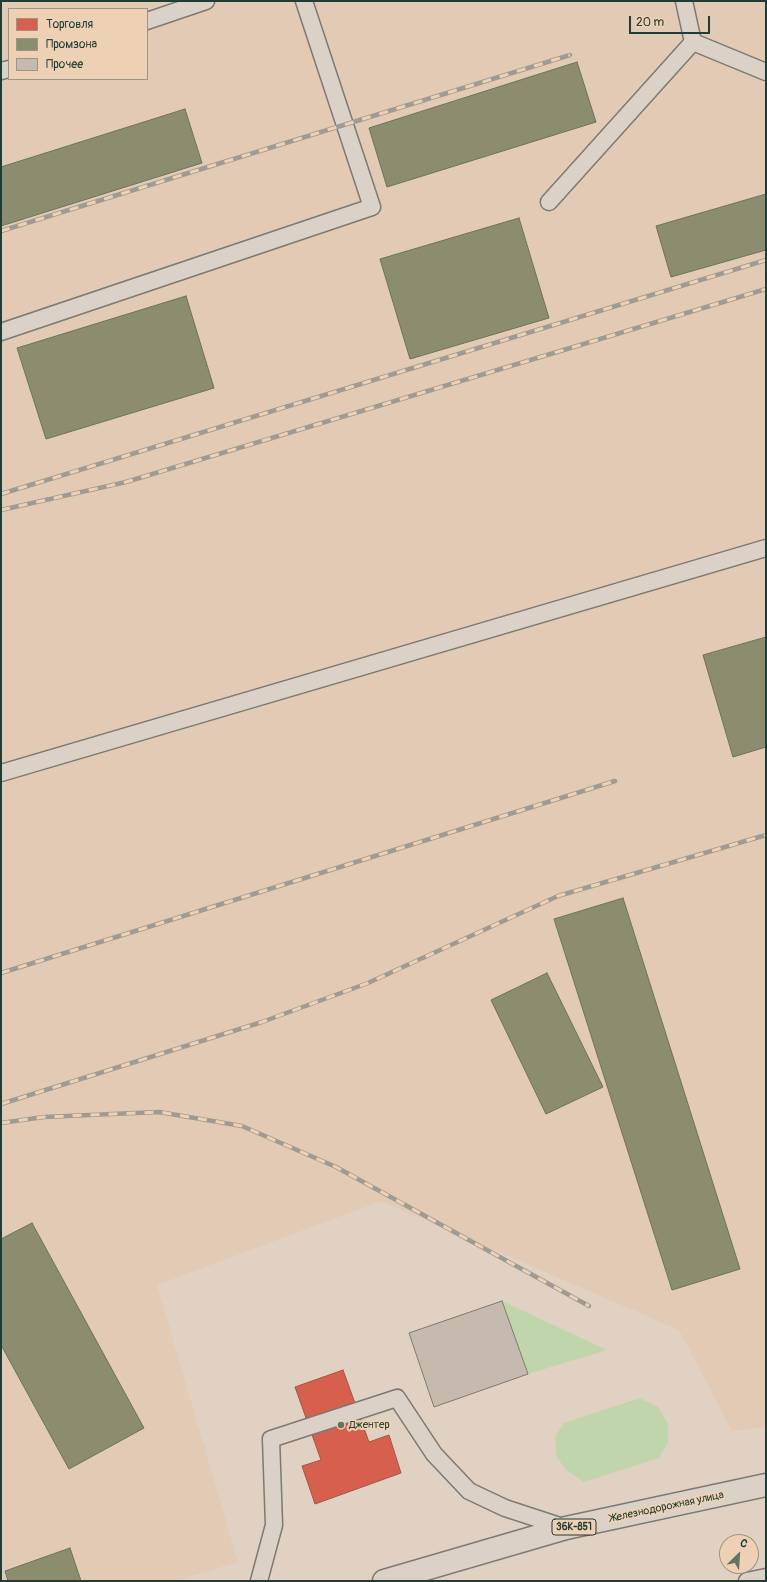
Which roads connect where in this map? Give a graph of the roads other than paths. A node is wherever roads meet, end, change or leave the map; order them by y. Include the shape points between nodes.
1 (206, 1) edge
2 (304, 1) edge
3 (684, 1) edge
4 (148, 21) edge
5 (693, 42) junction
6 (766, 72) edge
7 (549, 202) dead end
8 (1, 332) edge
9 (766, 548) edge
10 (1, 773) edge
11 (766, 1485) edge
12 (566, 1528) junction
13 (766, 1577) edge
14 (259, 1581) edge
15 (384, 1581) edge
16 (747, 1581) edge

1 - 4 lane
2 - 8 lane via 372,207
3 - 5 lane
5 - 6 lane
5 - 7 lane
9 - 10 lane
11 - 12 main road, Железнодорожная улица / 36К-851
12 - 14 lane via 505,1508 469,1491 434,1454 397,1398 271,1439 274,1525
12 - 15 main road, Железнодорожная улица / 36К-851
13 - 16 lane

